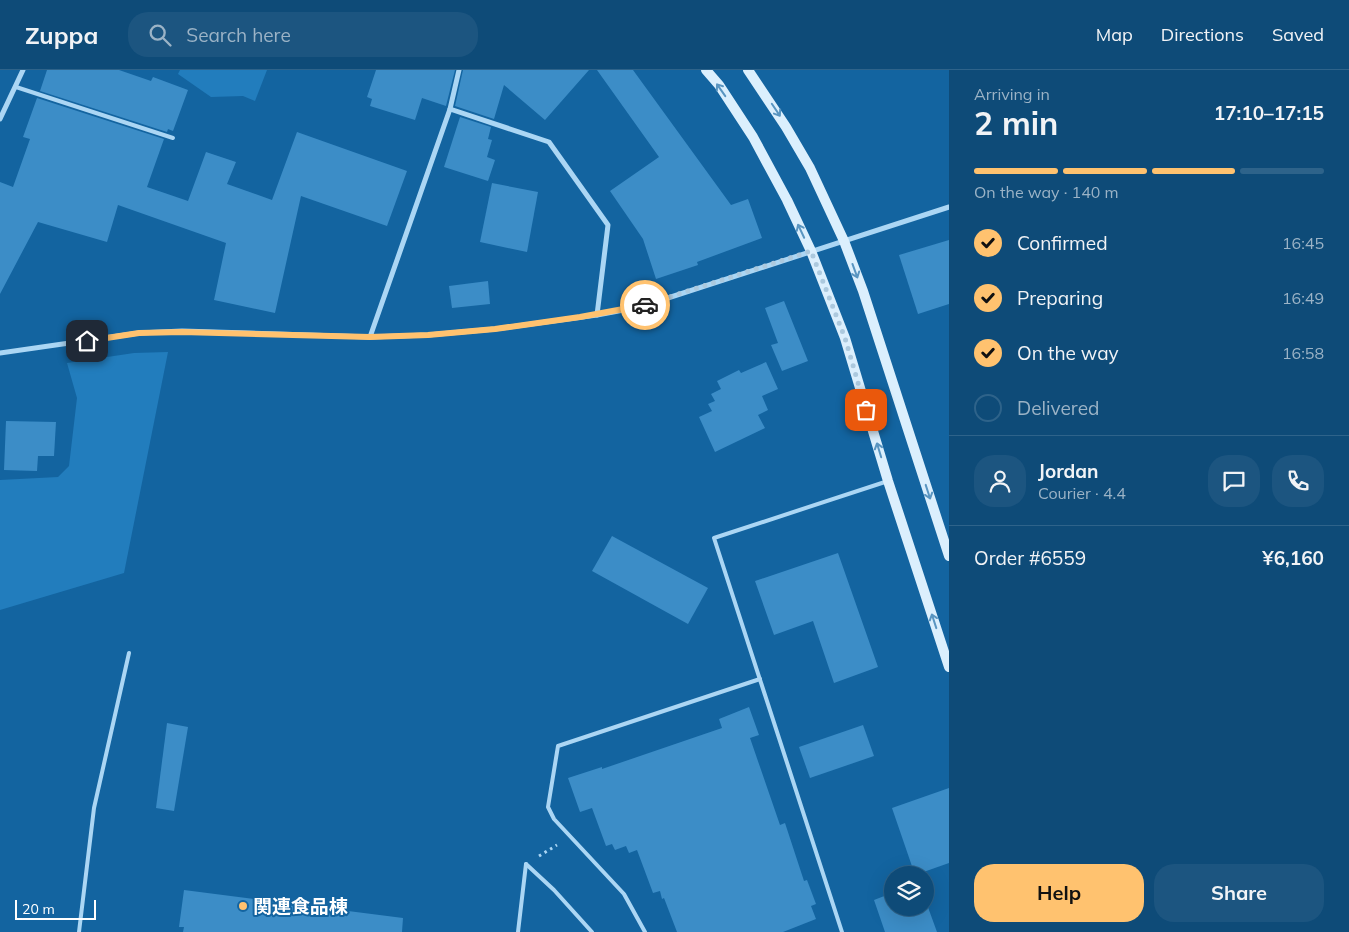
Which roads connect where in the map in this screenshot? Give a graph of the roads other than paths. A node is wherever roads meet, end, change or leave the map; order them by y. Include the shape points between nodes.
1 (23, 70) edge
2 (459, 70) edge
3 (706, 70) edge
4 (748, 70) edge
5 (16, 87) junction
6 (450, 109) junction
7 (0, 118) edge
8 (173, 138) dead end
9 (949, 207) edge
10 (844, 241) junction
11 (811, 251) junction
12 (597, 315) junction
13 (370, 337) junction
14 (0, 353) edge
15 (888, 481) junction
16 (949, 556) edge
17 (129, 653) dead end
18 (949, 667) edge
19 (760, 679) junction
20 (79, 932) edge
21 (518, 932) edge
22 (592, 932) edge
23 (646, 932) edge
24 (842, 932) edge

1 - 5 street
2 - 6 street
11 -> 3 street via 754,137
4 -> 10 street via 810,168
5 - 7 street
5 - 8 lane
6 - 12 street via 549,142 608,225
6 - 13 street
9 - 10 street
10 - 11 street
10 -> 16 street
11 - 12 street via 640,307
15 -> 11 street via 845,338
12 - 13 street via 495,329
13 - 14 street via 139,333
18 -> 15 street
15 - 19 lane via 714,538
17 - 20 lane via 94,808
19 - 23 lane via 558,746 548,807 554,819 624,894
19 - 24 lane
21 - 22 lane via 526,864

